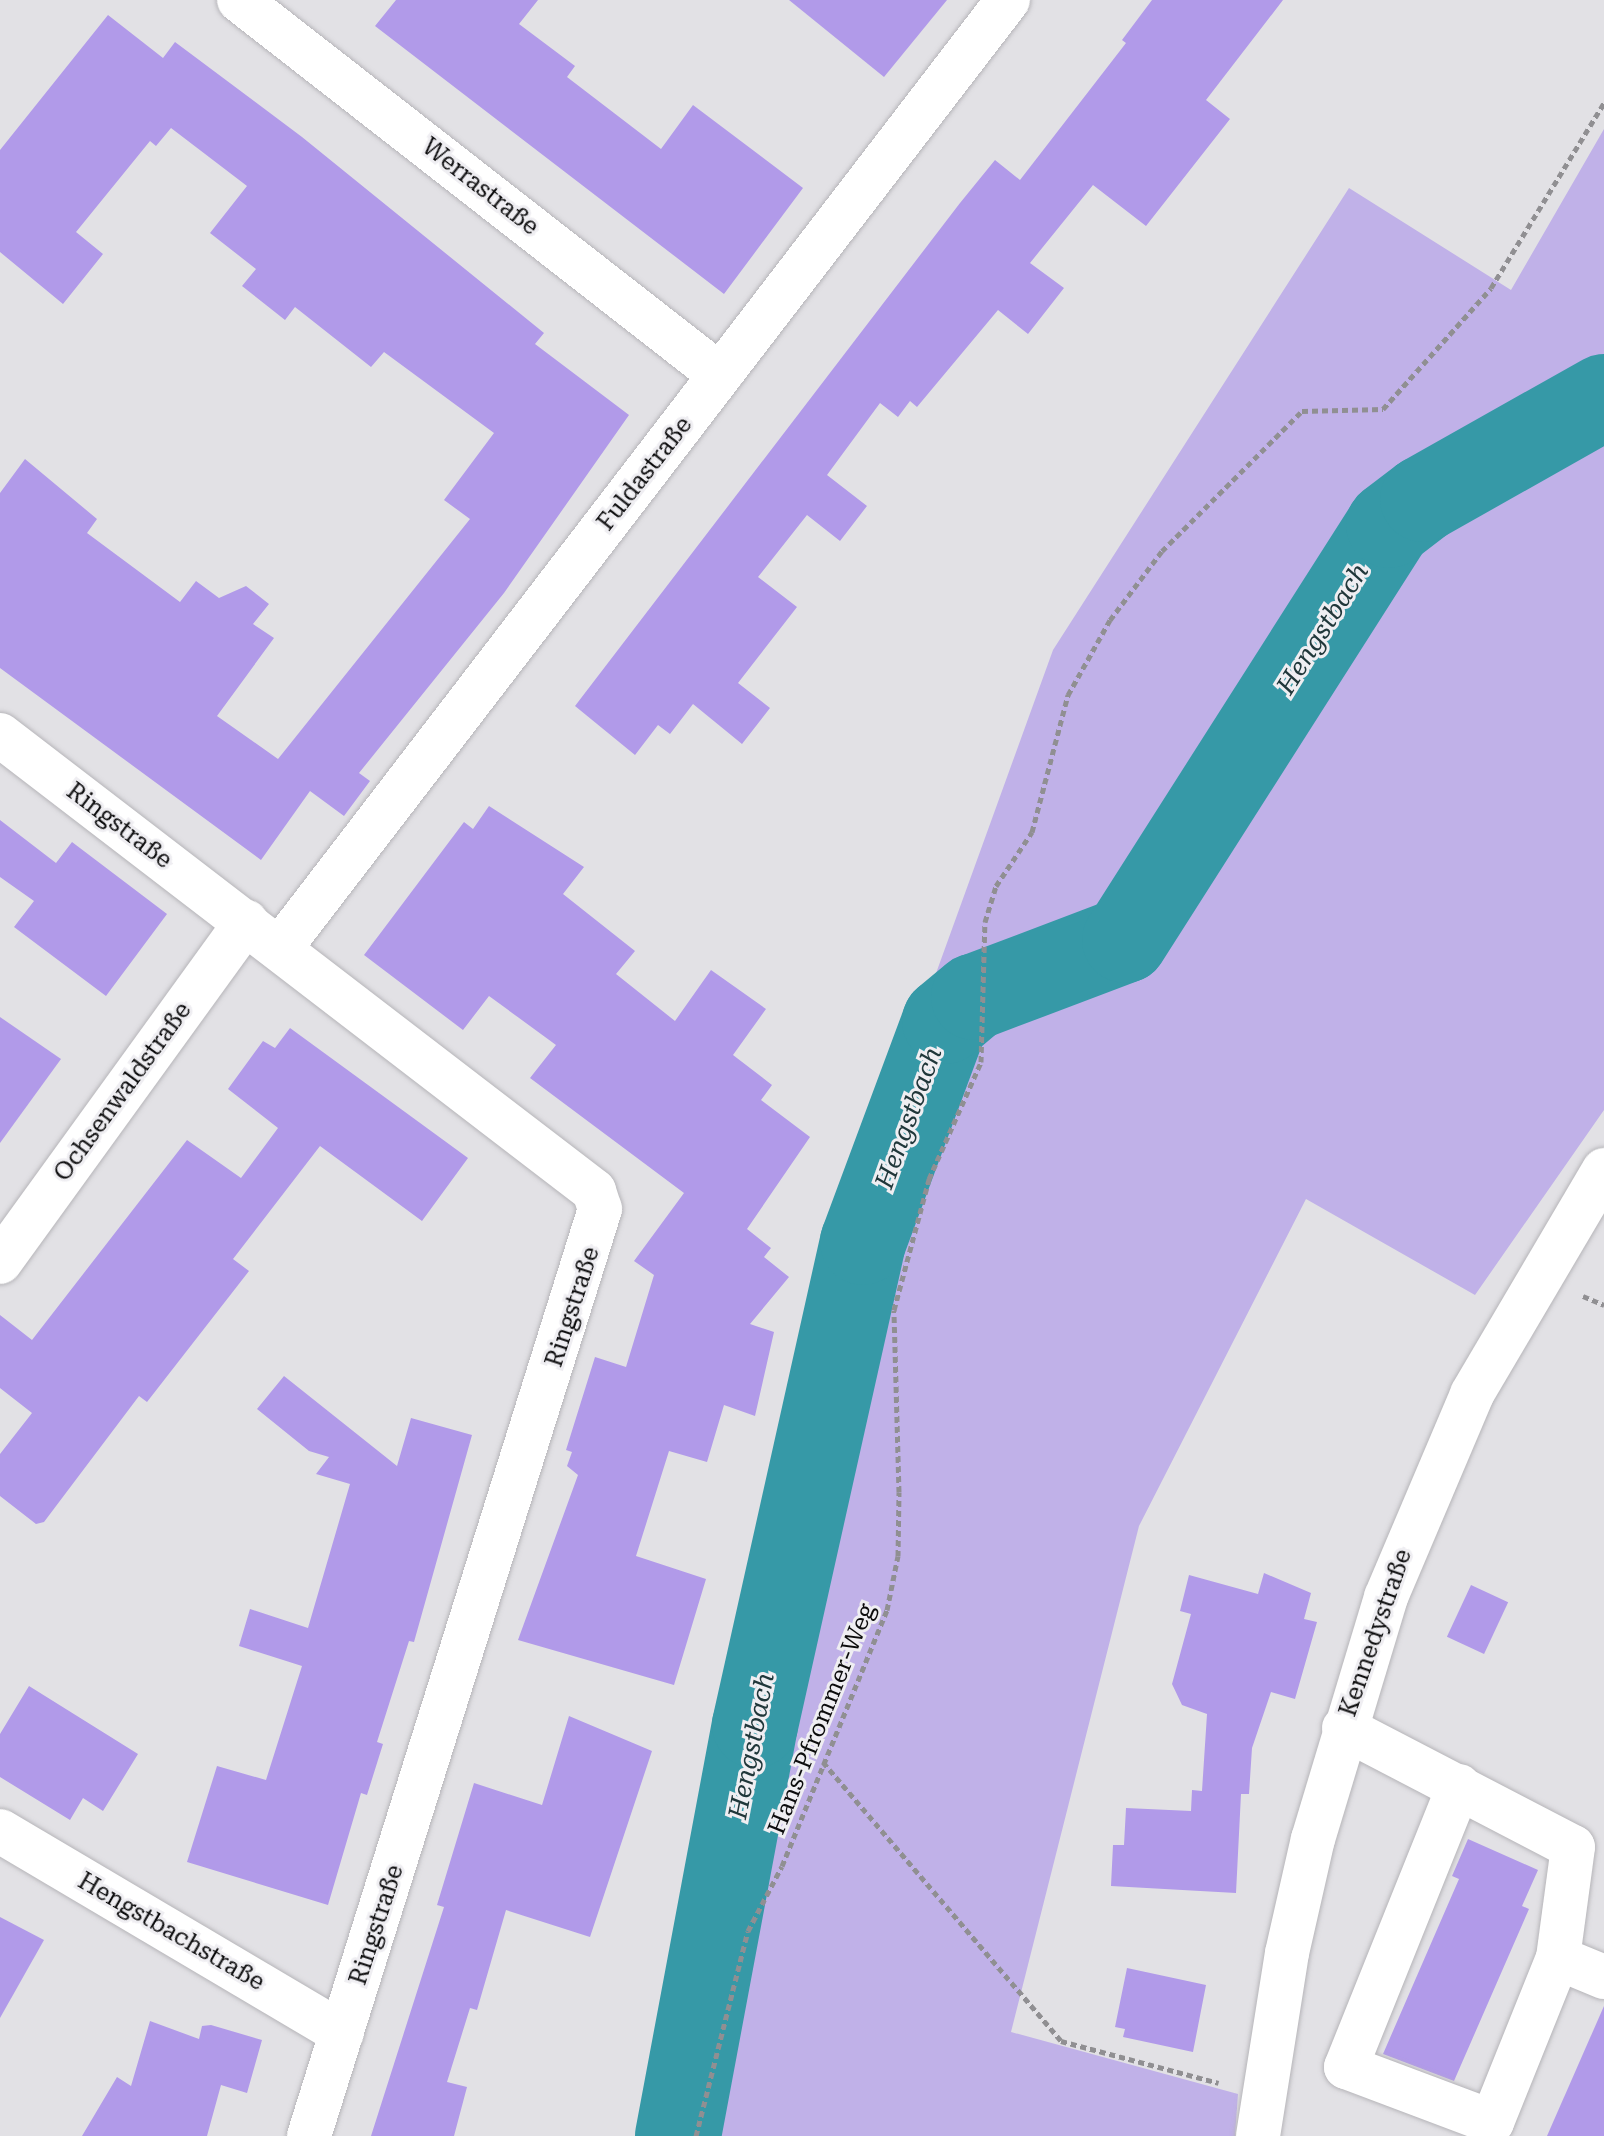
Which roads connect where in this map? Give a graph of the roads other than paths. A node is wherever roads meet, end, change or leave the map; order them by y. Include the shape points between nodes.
1 (239, 0) edge
2 (1008, 0) edge
3 (720, 375) junction
4 (0, 735) edge
5 (246, 922) junction
6 (281, 947) junction
7 (1604, 1170) edge
8 (0, 1262) edge
9 (1344, 1728) junction
10 (1459, 1786) junction
11 (0, 1831) edge
12 (1558, 1958) junction
13 (1604, 1977) edge
14 (342, 2033) junction
15 (1260, 2116) edge
16 (309, 2136) edge

1 - 3 street, Werrastraße
2 - 3 street, Fuldastraße
3 - 6 street, Fuldastraße
4 - 5 street, Ringstraße
5 - 6 street, Ringstraße
5 - 8 street, Ochsenwaldstraße
6 - 14 street, Ringstraße via 594,1191 600,1209
7 - 9 street, Kennedystraße via 1472,1394 1428,1488
9 - 10 street
9 - 15 street, Kennedystraße via 1287,1953
10 - 12 street via 1573,1847
10 - 12 street via 1346,2067 1492,2122
11 - 14 street, Hengstbachstraße
12 - 13 street
14 - 16 street, Ringstraße

